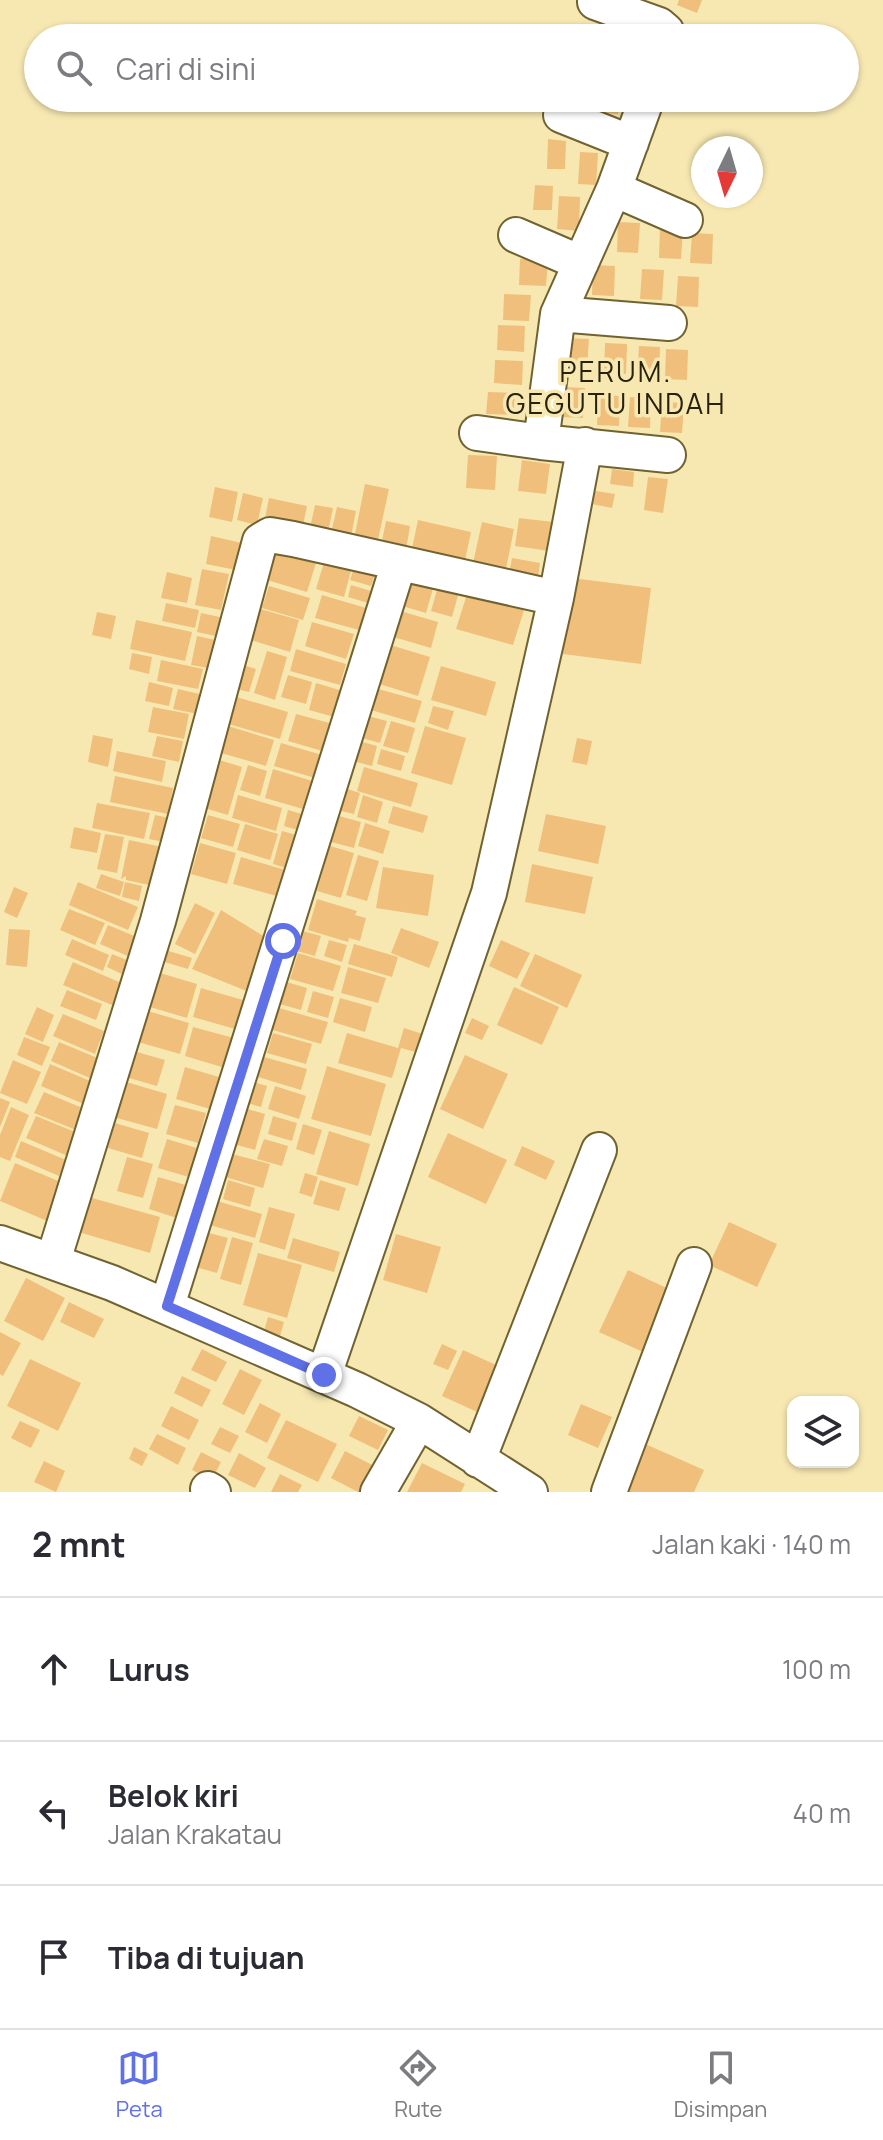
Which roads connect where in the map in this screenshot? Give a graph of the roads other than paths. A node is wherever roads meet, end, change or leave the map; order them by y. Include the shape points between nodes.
1 (595, 2) dead end
2 (656, 24) edge
3 (642, 112) edge
4 (561, 115) dead end
5 (631, 143) junction
6 (614, 189) junction
7 (685, 220) dead end
8 (516, 235) dead end
9 (581, 263) junction
10 (558, 314) junction
11 (669, 323) dead end
12 (477, 433) dead end
13 (541, 442) junction
14 (585, 445) junction
15 (668, 455) dead end
16 (399, 563) junction
17 (556, 598) junction
18 (599, 1150) dead end
19 (0, 1243) edge
20 (53, 1261) junction
21 (694, 1265) dead end
22 (167, 1306) junction
23 (324, 1375) junction
24 (419, 1421) junction
25 (478, 1460) junction
26 (378, 1492) edge
27 (530, 1492) edge
28 (609, 1492) edge

1 - 2 street
3 - 5 street
4 - 5 street
5 - 6 street
6 - 7 street
6 - 9 street
8 - 9 street
9 - 10 street
10 - 11 street
10 - 13 street
12 - 13 street
13 - 14 street
14 - 15 street
14 - 17 street
16 - 17 street
16 - 20 street via 270,535 255,551 158,921
16 - 22 street
17 - 23 street via 489,893
18 - 25 street
19 - 20 street
20 - 22 street
21 - 28 street
22 - 23 street
23 - 24 street
24 - 25 street
24 - 26 street
25 - 27 street

